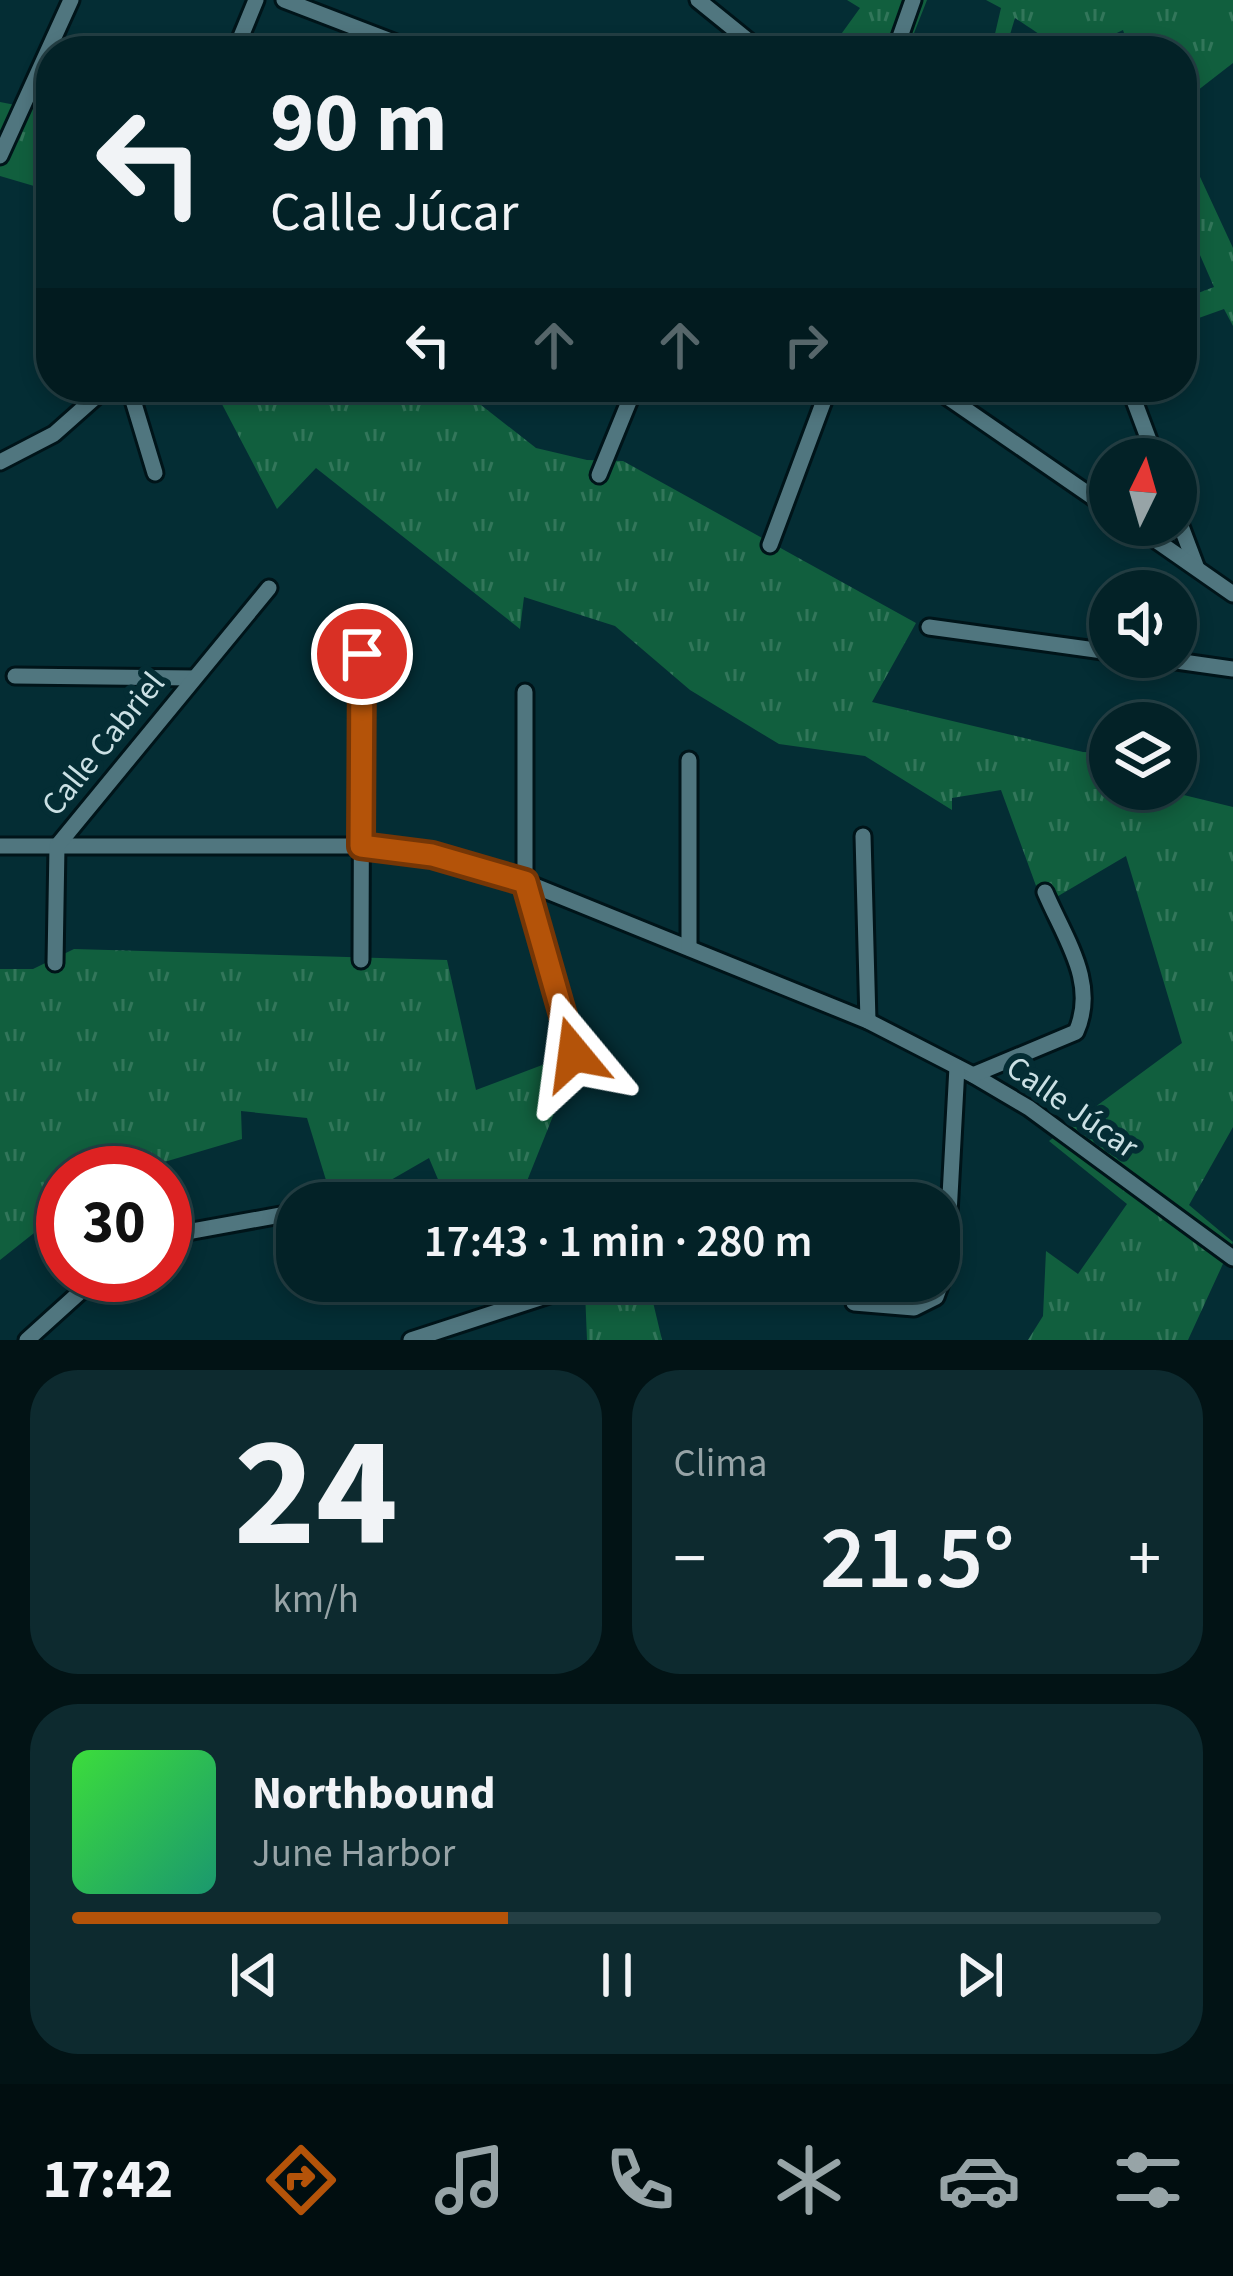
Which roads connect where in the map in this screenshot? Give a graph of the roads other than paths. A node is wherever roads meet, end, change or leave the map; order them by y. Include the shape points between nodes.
1 (74, 0) edge
2 (256, 0) edge
3 (284, 0) edge
4 (698, 0) edge
5 (913, 0) edge
6 (56, 36) edge
7 (241, 36) edge
8 (378, 36) edge
9 (742, 36) edge
10 (900, 36) edge
11 (36, 79) edge
12 (0, 156) edge
13 (90, 402) edge
14 (134, 402) edge
15 (628, 402) edge
16 (823, 402) edge
17 (955, 402) edge
18 (1135, 402) edge
19 (1148, 438) edge
20 (0, 462) edge
21 (155, 473) dead end
22 (599, 476) dead end
23 (1089, 495) edge
24 (770, 545) dead end
25 (1164, 546) edge
26 (1189, 546) edge
27 (1197, 568) junction
28 (269, 589) dead end
29 (1233, 594) edge
30 (929, 627) dead end
31 (1089, 649) edge
32 (362, 654) dead end
33 (1197, 664) edge
34 (1233, 669) edge
35 (15, 676) dead end
36 (194, 678) junction
37 (525, 692) dead end
38 (689, 760) dead end
39 (863, 836) dead end
40 (0, 846) edge
41 (57, 846) junction
42 (361, 846) junction
43 (525, 882) junction
44 (1045, 892) dead end
45 (688, 948) junction
46 (361, 960) dead end
47 (56, 963) dead end
48 (868, 1021) junction
49 (574, 1054) dead end
50 (957, 1066) junction
51 (974, 1075) junction
52 (276, 1216) edge
53 (192, 1231) edge
54 (1233, 1258) edge
55 (69, 1302) edge
56 (528, 1302) edge
57 (854, 1303) dead end
58 (27, 1340) edge
59 (411, 1340) edge

1 - 6 street
2 - 7 street
3 - 8 street
4 - 9 street
5 - 10 street
11 - 12 street
13 - 20 street via 54,434
14 - 21 street
15 - 22 street
16 - 24 street
17 - 23 street
18 - 19 street
25 - 27 street
26 - 27 street
27 - 29 street
28 - 36 street, Calle Cabriel
30 - 31 street
32 - 42 street
33 - 34 street
35 - 36 street, Calle Cabriel
36 - 41 street, Calle Cabriel
37 - 43 street
38 - 45 street
39 - 48 street
40 - 41 street, Calle Júcar
41 - 42 street, Calle Júcar
41 - 47 street
42 - 43 street, Calle Júcar via 432,855
42 - 46 street
43 - 45 street, Calle Júcar
43 - 49 street
44 - 51 street via 1086,986 1087,1010 1076,1032
45 - 48 street, Calle Júcar
48 - 50 street, Calle Júcar
50 - 51 street, Calle Júcar
50 - 57 street via 946,1269 936,1297 914,1308
51 - 54 street, Calle Júcar
52 - 53 street
55 - 58 street
56 - 59 street

